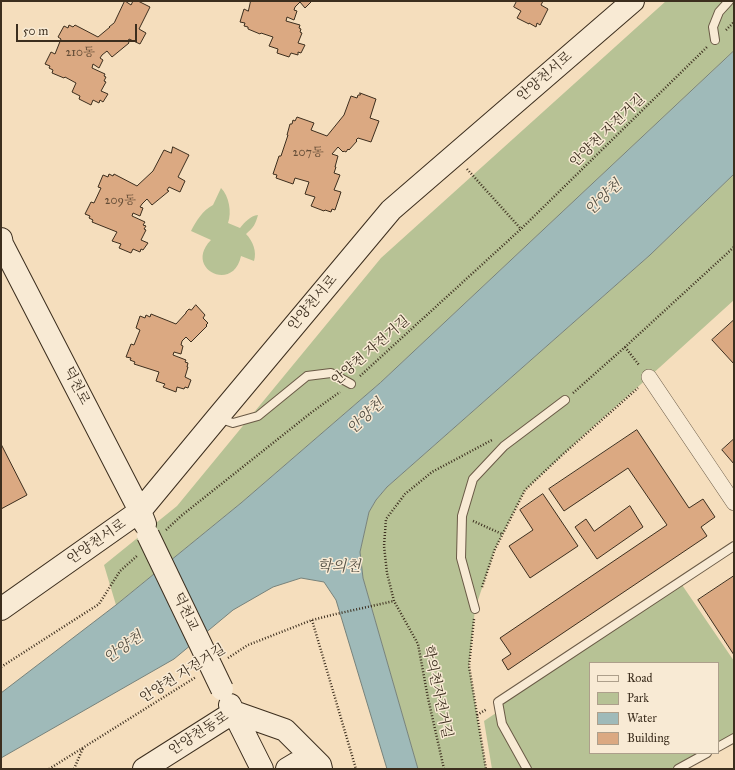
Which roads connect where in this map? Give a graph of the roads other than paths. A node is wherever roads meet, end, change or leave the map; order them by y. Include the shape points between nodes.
1 (633, 1) edge
2 (729, 1) edge
3 (715, 40) road end
4 (1, 242) edge
5 (649, 377) road end
6 (352, 384) road end
7 (565, 400) dead end
8 (217, 418) junction
9 (734, 503) edge
10 (140, 511) junction
11 (152, 539) joint
12 (734, 546) edge
13 (1, 609) edge
14 (475, 609) road end
15 (234, 712) junction
16 (734, 738) edge
17 (719, 746) edge
18 (704, 754) edge
19 (320, 767) edge
20 (144, 769) edge
21 (262, 769) edge
22 (287, 769) edge
23 (527, 769) edge
24 (678, 769) edge

1 - 8 street, 안양천서로 via 391,210
2 - 3 lane via 719,12 713,27
4 - 10 street, 덕천로
5 - 9 street
6 - 8 lane via 331,373 307,376 258,416 233,423
7 - 14 lane via 504,446 473,479 462,516 461,558
8 - 10 street, 안양천서로
10 - 11 street, 덕천로
10 - 13 street, 안양천서로
11 - 15 street, 덕천교, bridge
12 - 23 lane via 498,702 502,724
15 - 19 street via 285,730
15 - 20 street, 안양천동로
15 - 21 street
16 - 17 lane
18 - 24 lane
19 - 22 street via 297,763

